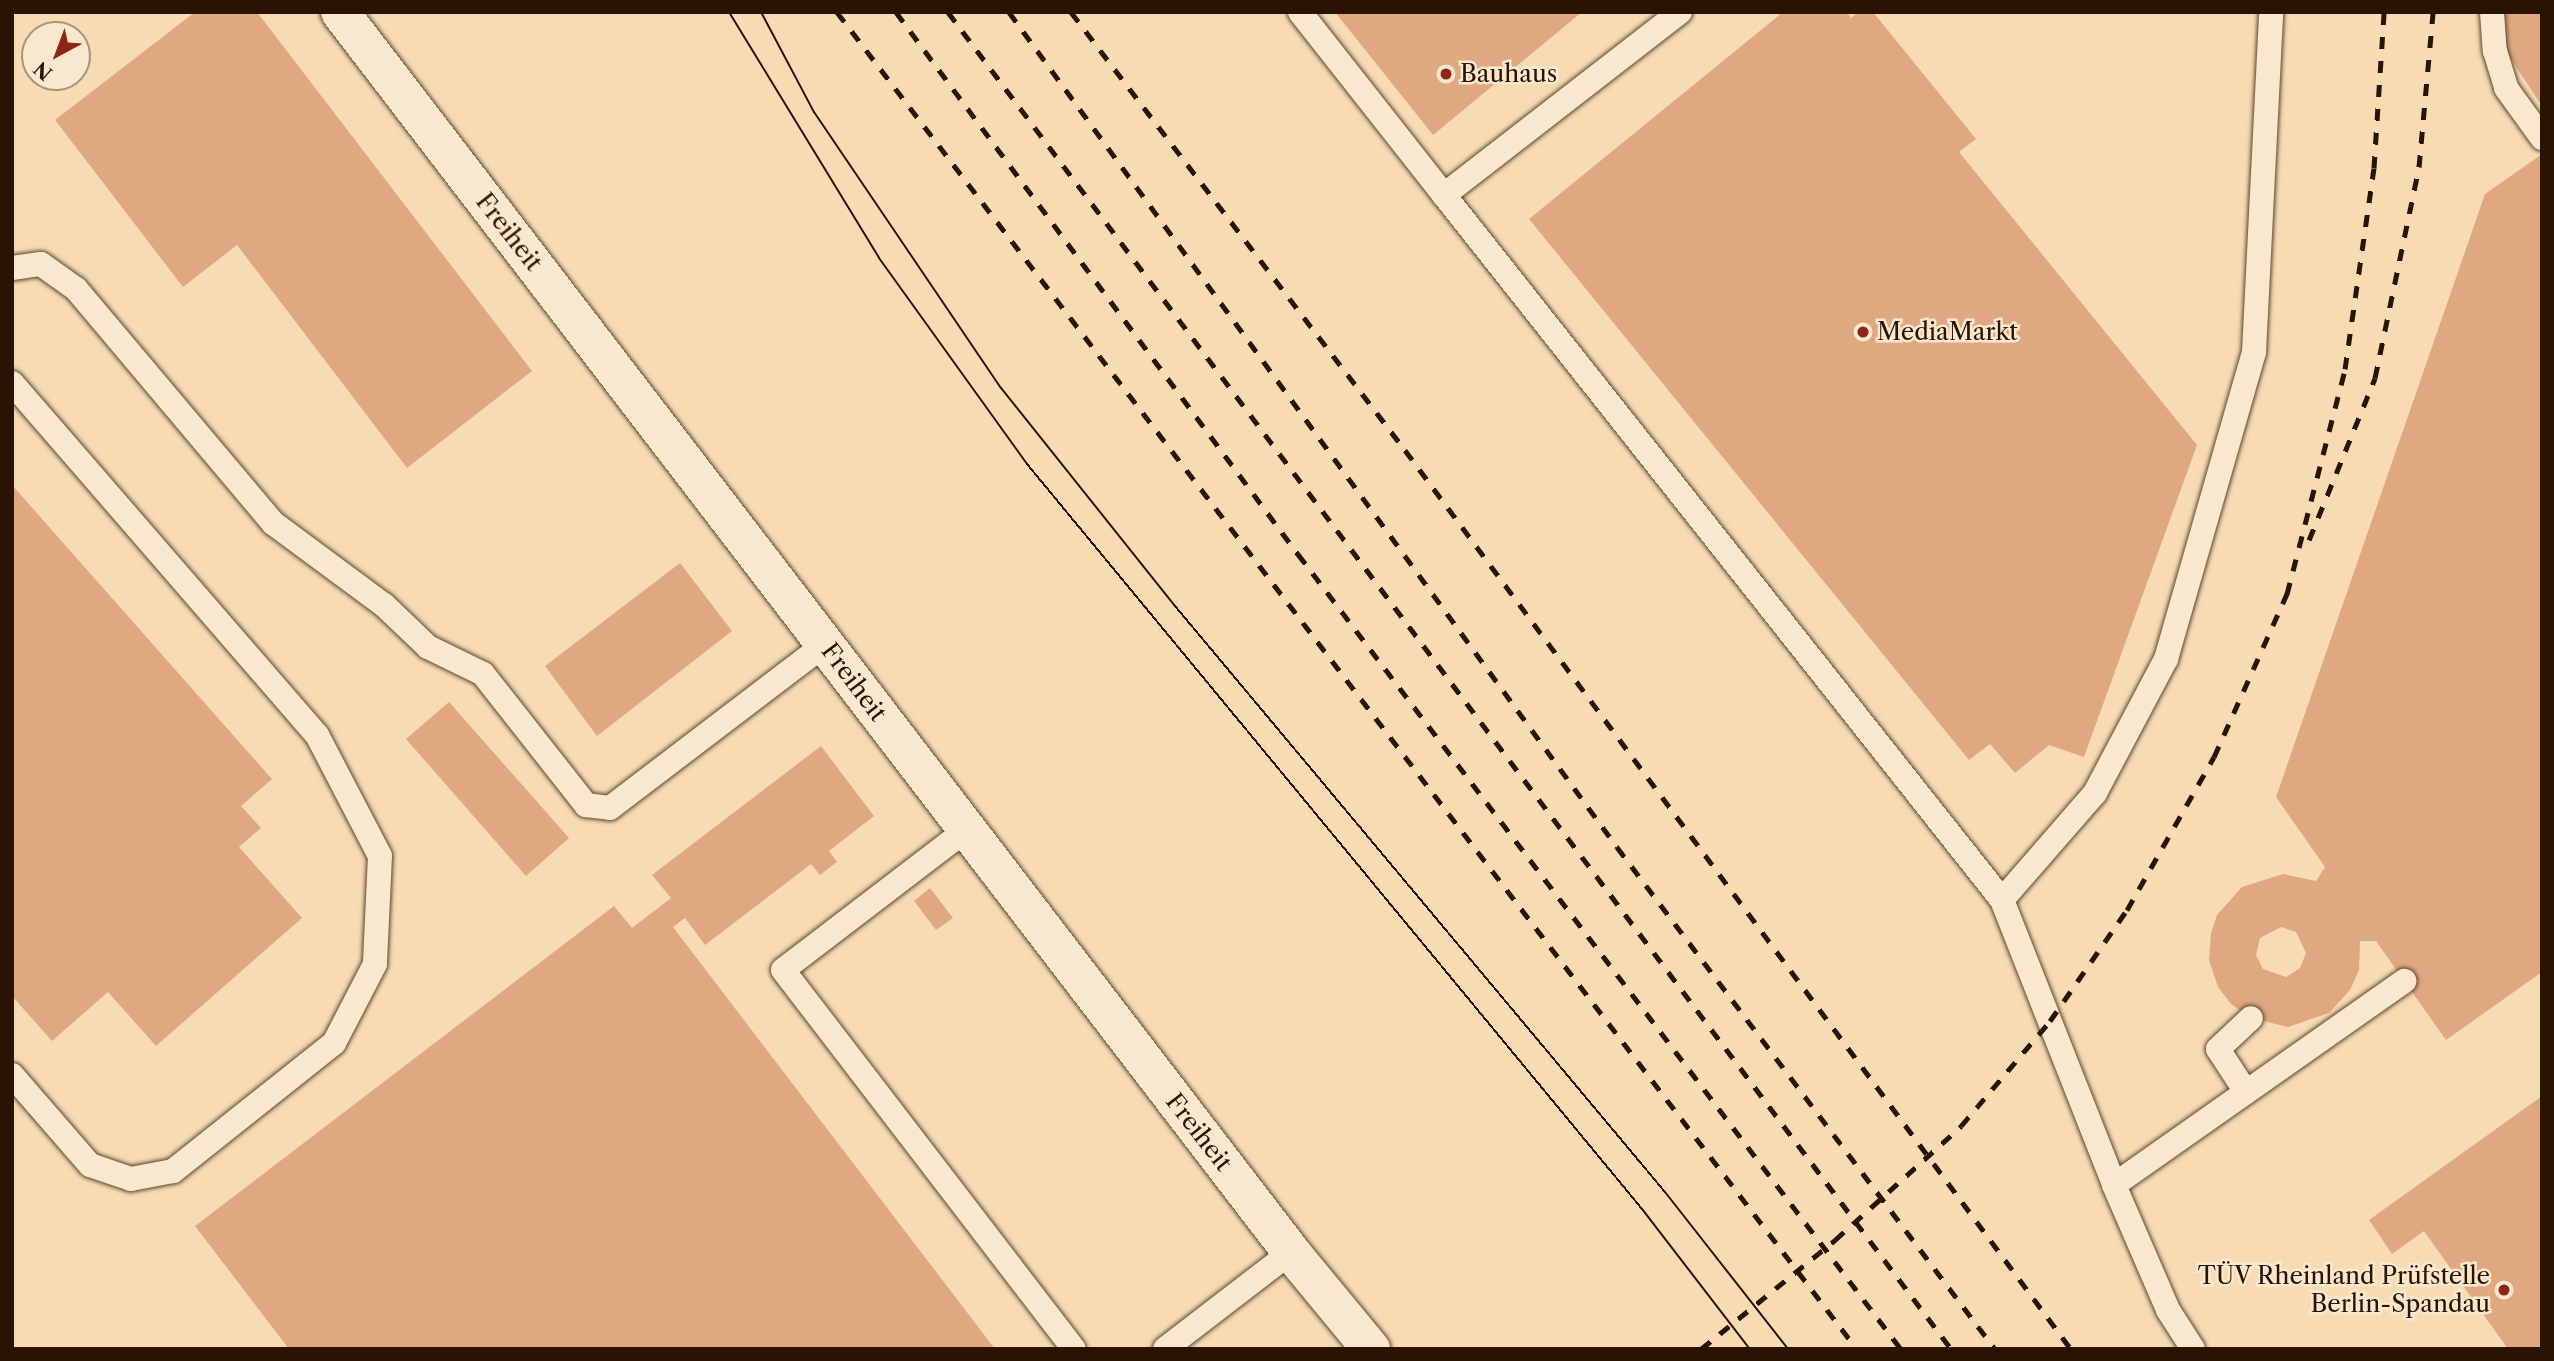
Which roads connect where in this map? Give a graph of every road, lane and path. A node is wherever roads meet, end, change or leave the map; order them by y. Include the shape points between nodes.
1 (340, 12) edge
2 (1300, 12) edge
3 (1680, 12) edge
4 (2271, 12) edge
5 (2492, 12) edge
6 (2542, 138) edge
7 (1444, 195) junction
8 (12, 268) edge
9 (12, 383) edge
10 (825, 644) junction
11 (966, 830) junction
12 (2003, 900) junction
13 (2404, 981) dead end
14 (2251, 1018) dead end
15 (12, 1075) edge
16 (2246, 1092) junction
17 (2114, 1185) junction
18 (1291, 1252) junction
19 (1074, 1349) edge
20 (1165, 1349) edge
21 (1371, 1349) edge
22 (2193, 1349) edge

1 - 10 street, Freiheit
2 - 7 lane
3 - 7 lane
4 - 12 lane via 2254,352 2166,659 2095,793
5 - 6 lane via 2495,51 2506,88
7 - 12 lane
8 - 10 lane via 41,264 76,289 273,523 384,605 428,647 483,674 586,805 610,808
9 - 15 lane via 317,735 380,856 375,964 334,1043 173,1171 131,1179 90,1165
10 - 11 street, Freiheit
11 - 18 street, Freiheit
11 - 19 lane via 783,970
12 - 17 lane
13 - 16 lane
14 - 16 lane via 2218,1049
16 - 17 lane
17 - 22 lane via 2168,1310
18 - 20 lane
18 - 21 street, Freiheit

